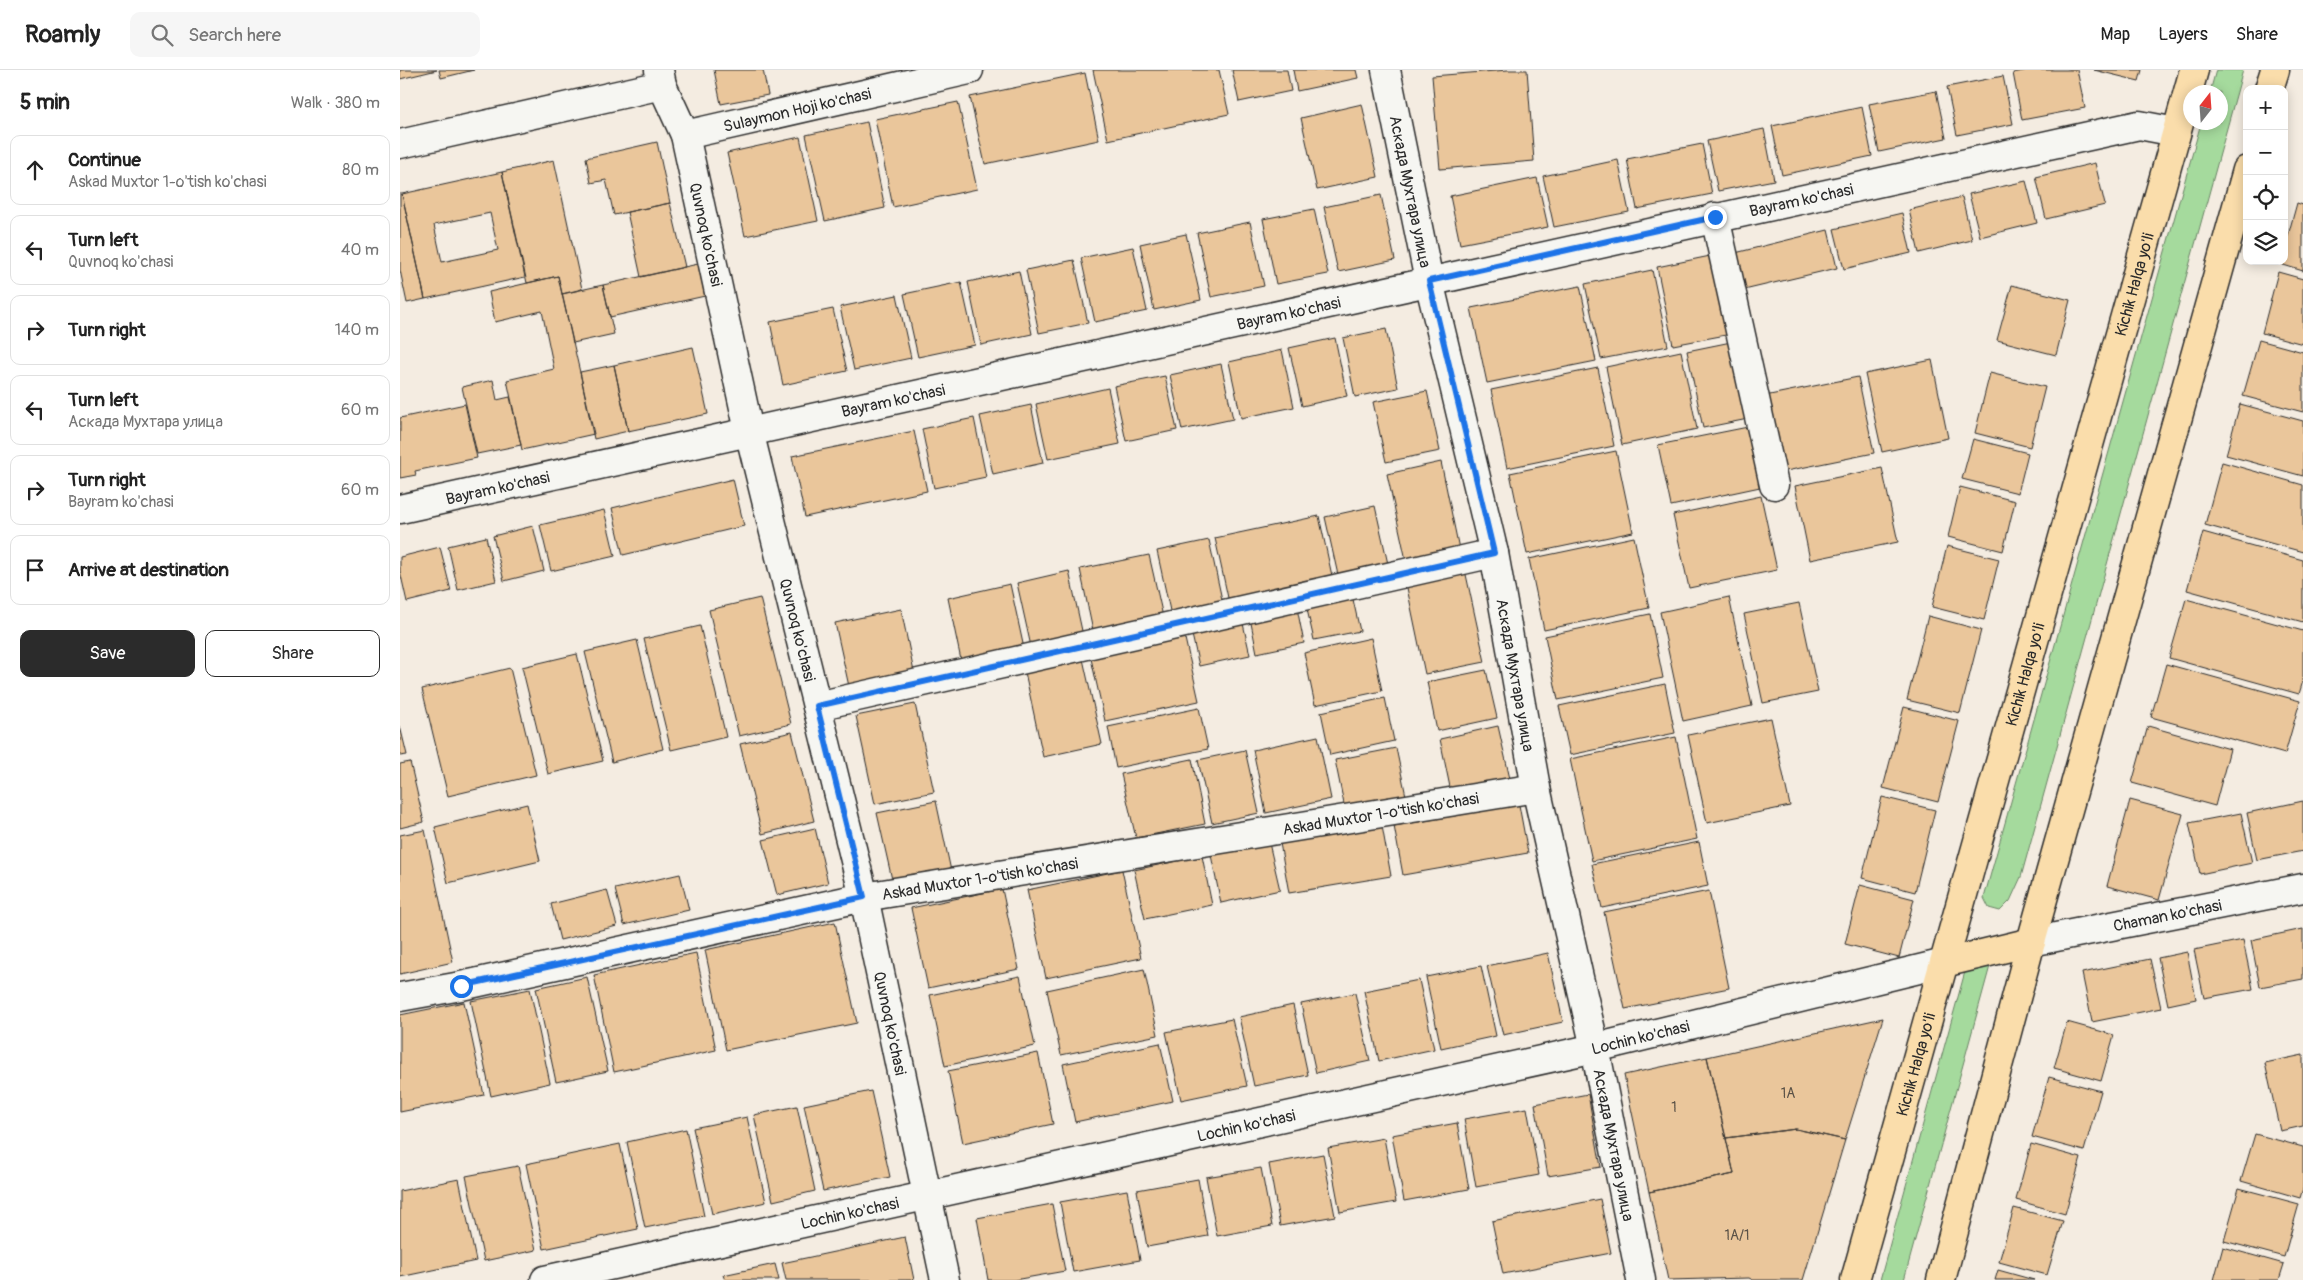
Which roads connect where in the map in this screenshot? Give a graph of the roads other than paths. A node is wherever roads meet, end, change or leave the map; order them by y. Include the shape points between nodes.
1 (969, 70) edge
2 (1386, 70) edge
3 (2194, 70) edge
4 (2275, 70) edge
5 (660, 77) edge
6 (2271, 85) edge
7 (2176, 132) junction
8 (685, 135) junction
9 (400, 144) edge
10 (2246, 175) edge
11 (1715, 217) junction
12 (1429, 281) junction
13 (750, 431) junction
14 (1774, 485) dead end
15 (400, 509) edge
16 (1494, 553) junction
17 (817, 706) junction
18 (1536, 788) junction
19 (2303, 888) edge
20 (864, 897) junction
21 (2031, 942) junction
22 (1944, 963) junction
23 (400, 997) edge
24 (1595, 1048) junction
25 (927, 1196) junction
26 (545, 1280) edge
27 (945, 1280) edge
28 (1641, 1280) edge
29 (1855, 1280) edge
30 (1941, 1280) edge

1 - 8 street, Sulaymon Hoji ko'chasi
2 - 12 street, Аскада Мухтара улица
3 - 7 highway, Kichik Halqa yo'li
4 - 6 highway
5 - 8 street, Quvnoq ko'chasi
5 - 9 street
7 - 11 street, Bayram ko'chasi via 2139,125
7 - 22 highway, Kichik Halqa yo'li
8 - 13 street, Quvnoq ko'chasi
10 - 21 highway
11 - 12 street, Bayram ko'chasi
11 - 14 street
12 - 13 street, Bayram ko'chasi
12 - 16 street, Аскада Мухтара улица
13 - 15 street, Bayram ko'chasi
13 - 17 street, Quvnoq ko'chasi
16 - 17 street
16 - 18 street, Аскада Мухтара улица
17 - 20 street, Quvnoq ko'chasi
18 - 20 street, Askad Muxtor 1-o'tish ko'chasi
18 - 24 street, Аскада Мухтара улица
19 - 21 street, Chaman ko'chasi
20 - 23 street, Askad Muxtor 1-o'tish ko'chasi
20 - 25 street, Quvnoq ko'chasi
21 - 22 highway
21 - 30 highway
22 - 24 street, Lochin ko'chasi
22 - 29 highway, Kichik Halqa yo'li
24 - 25 street, Lochin ko'chasi
24 - 28 street, Аскада Мухтара улица
25 - 26 street, Lochin ko'chasi
25 - 27 street, Quvnoq ko'chasi

